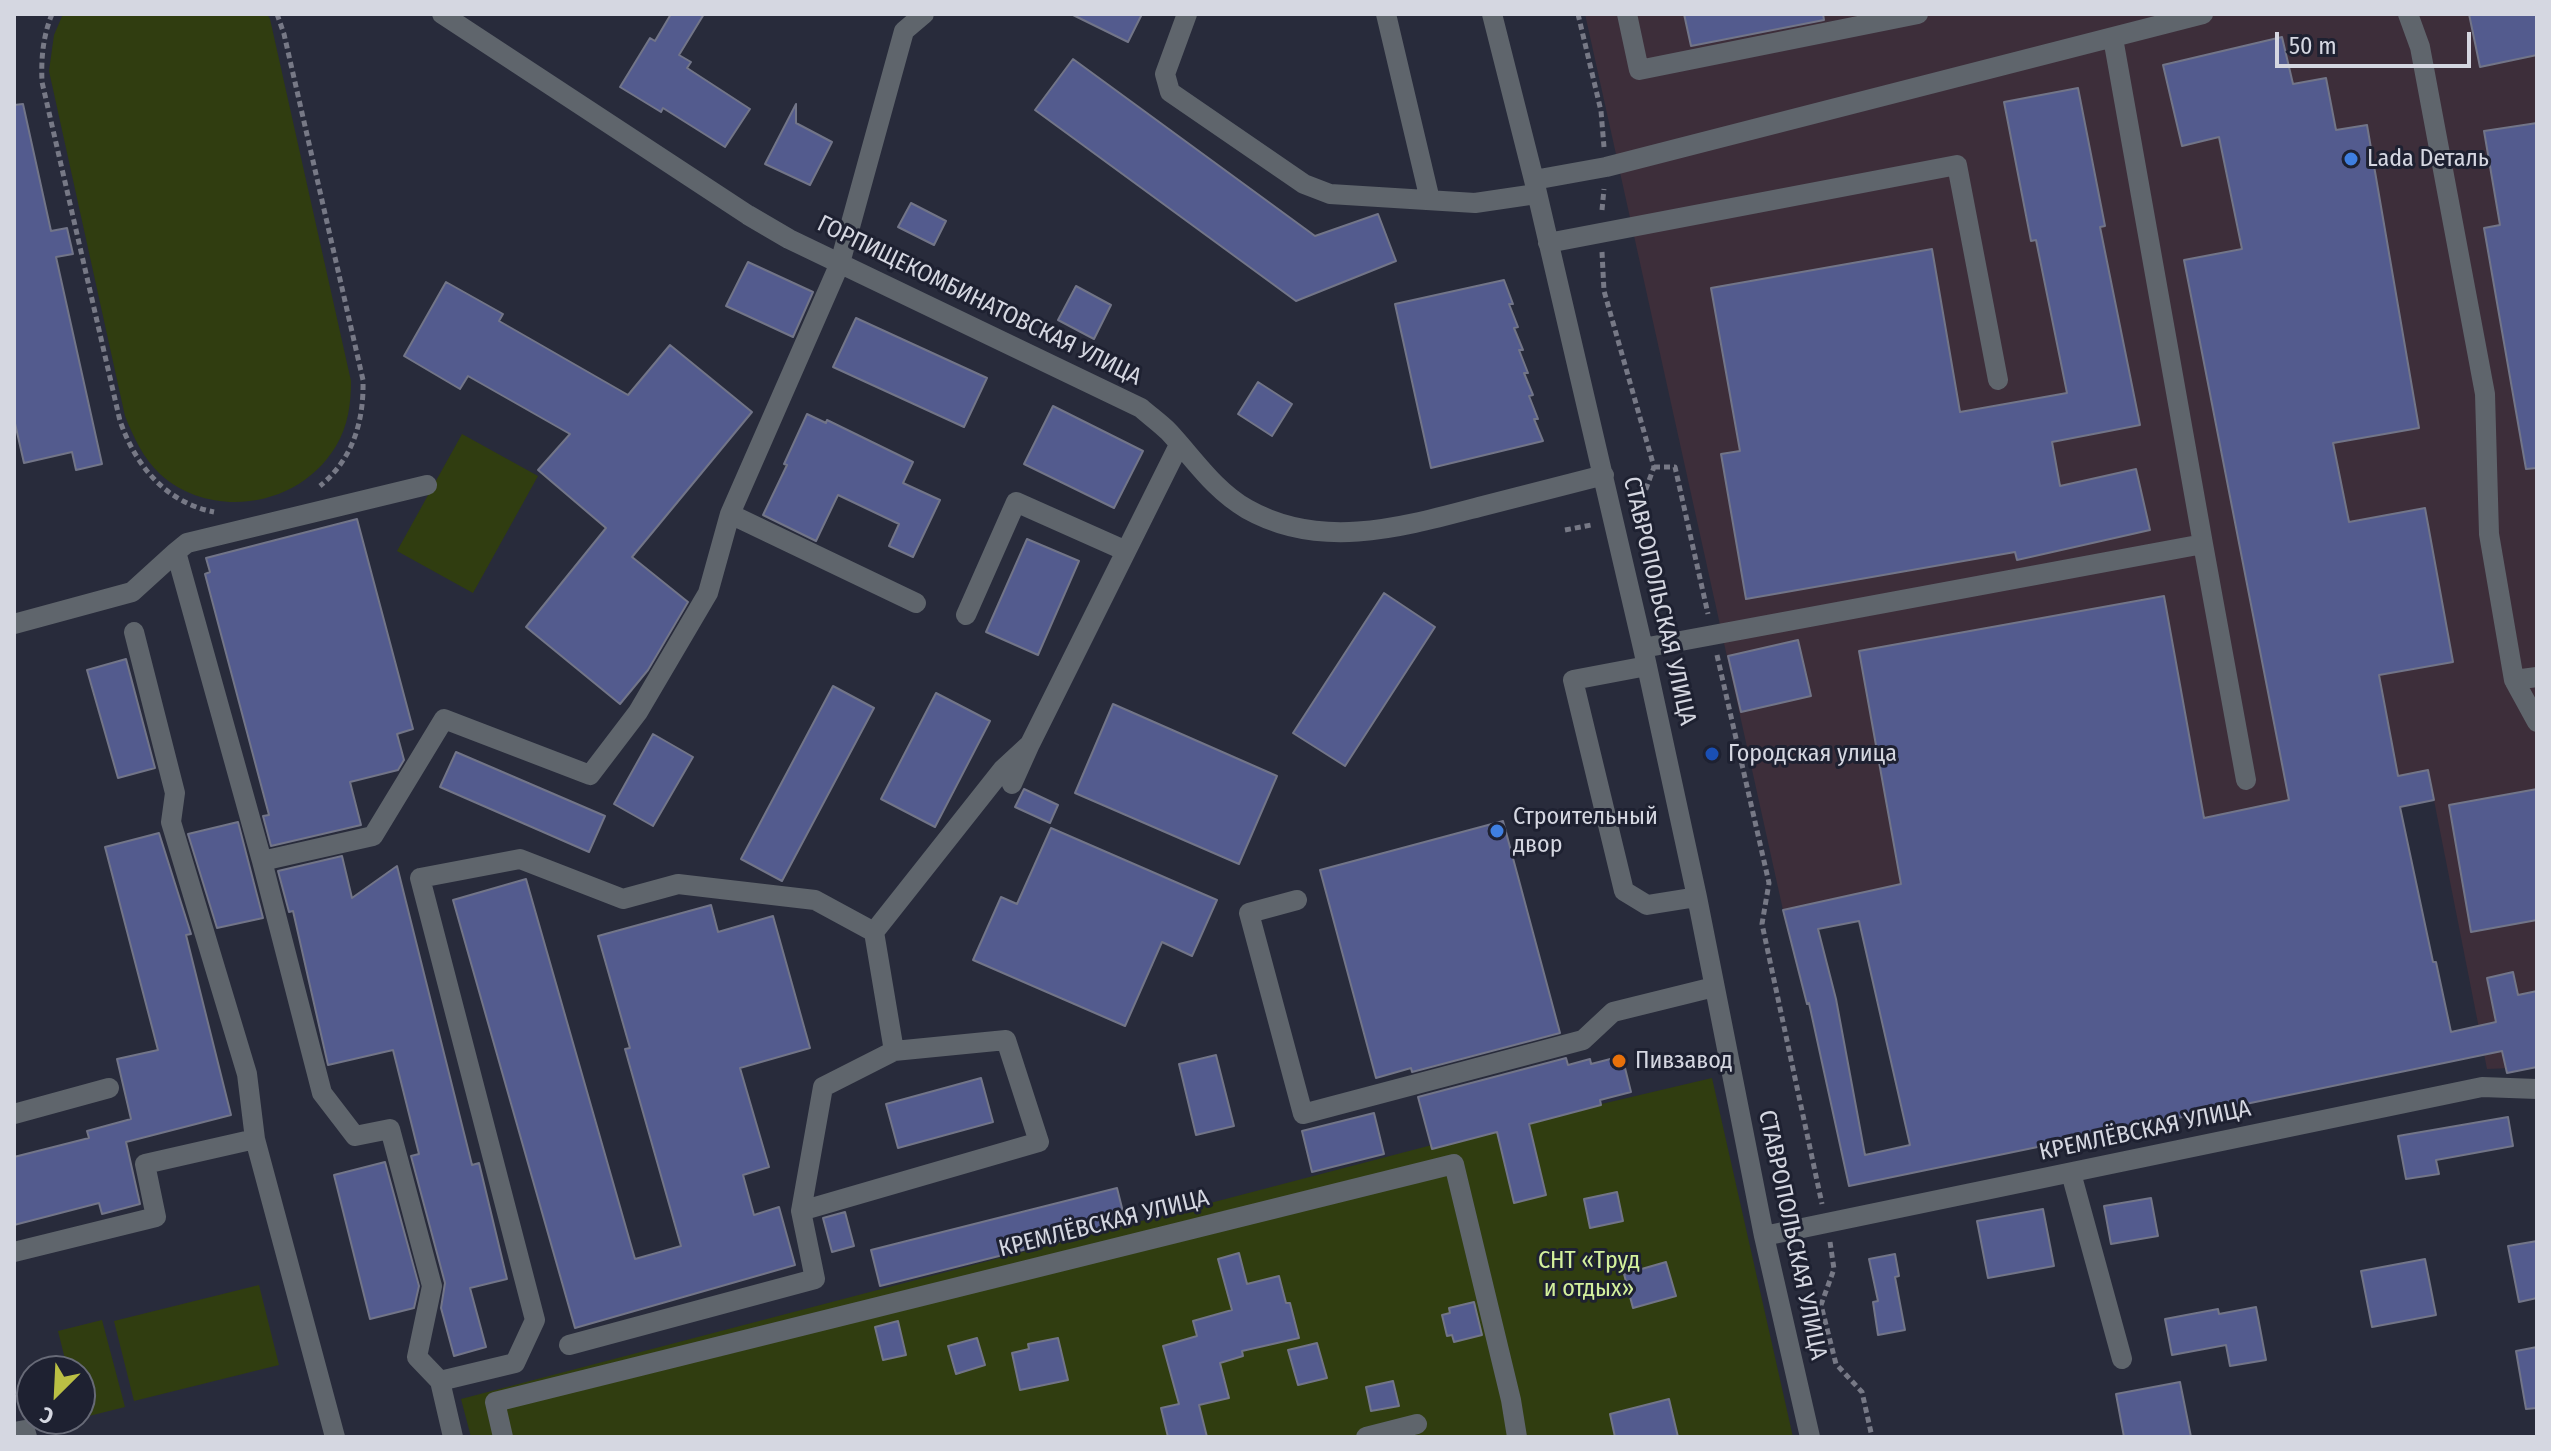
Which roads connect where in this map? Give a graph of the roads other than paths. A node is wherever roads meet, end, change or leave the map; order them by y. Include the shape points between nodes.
1 (442, 14) edge
2 (924, 14) edge
3 (1187, 14) edge
4 (1386, 14) edge
5 (1492, 14) edge
6 (1627, 14) edge
7 (1918, 14) edge
8 (2203, 14) edge
9 (2408, 14) edge
10 (900, 23) edge
11 (2113, 38) junction
12 (1535, 187) junction
13 (1430, 200) junction
14 (1548, 243) junction
15 (840, 263) junction
16 (1998, 380) dead end
17 (1179, 445) junction
18 (1604, 475) junction
19 (427, 485) dead end
20 (730, 514) junction
21 (2203, 544) junction
22 (1126, 551) junction
23 (176, 552) junction
24 (916, 603) dead end
25 (966, 615) dead end
26 (14, 624) edge
27 (134, 632) dead end
28 (1645, 657) junction
29 (2537, 677) edge
30 (2514, 680) junction
31 (2537, 722) edge
32 (1030, 744) junction
33 (2246, 780) dead end
34 (1012, 784) dead end
35 (262, 861) junction
36 (1697, 897) junction
37 (1297, 900) dead end
38 (874, 932) junction
39 (1714, 987) junction
40 (894, 1051) junction
41 (109, 1088) dead end
42 (2537, 1089) edge
43 (14, 1114) edge
44 (255, 1139) junction
45 (2071, 1173) junction
46 (801, 1211) junction
47 (1764, 1236) junction
48 (14, 1252) edge
49 (569, 1345) dead end
50 (2122, 1359) dead end
51 (440, 1381) junction
52 (1417, 1424) dead end
53 (14, 1432) edge
54 (27, 1437) edge
55 (335, 1437) edge
56 (453, 1437) edge
57 (503, 1437) edge
58 (1366, 1437) edge
59 (1517, 1437) edge
60 (1810, 1437) edge

1 - 15 street, ГОРПИЩЕКОМБИНАТОВСКАЯ УЛИЦА via 748,215
2 - 10 street
3 - 13 street via 1165,74 1170,92 1304,184 1330,194
4 - 13 street
5 - 12 street, СТАВРОПОЛЬСКАЯ УЛИЦА
6 - 7 street via 1639,70
8 - 11 street
9 - 30 street via 2420,47 2485,394 2489,534
10 - 15 street
11 - 12 street
11 - 21 street
12 - 13 street via 1475,203
12 - 14 street, СТАВРОПОЛЬСКАЯ УЛИЦА
14 - 16 street via 1957,165
14 - 18 street, СТАВРОПОЛЬСКАЯ УЛИЦА
15 - 17 street, ГОРПИЩЕКОМБИНАТОВСКАЯ УЛИЦА via 1141,408
15 - 20 street
17 - 18 street, ГОРПИЩЕКОМБИНАТОВСКАЯ УЛИЦА via 1245,508 1298,528 1335,533 1397,529
17 - 22 street
18 - 28 street, СТАВРОПОЛЬСКАЯ УЛИЦА
19 - 23 street via 187,543
20 - 24 street
20 - 35 street via 708,593 638,712 590,775 444,719 373,836
21 - 28 street via 1713,635
21 - 33 street
22 - 25 street via 1016,502
22 - 32 street
23 - 26 street via 132,592
23 - 35 street
27 - 44 street via 175,793 171,822 247,1074
28 - 36 street, СТАВРОПОЛЬСКАЯ УЛИЦА
28 - 36 street via 1573,680 1624,891 1647,905
29 - 30 street
30 - 31 street
32 - 34 street
32 - 38 street via 1003,769
35 - 51 street via 322,1093 355,1136 390,1129 432,1286 417,1357
36 - 39 street, СТАВРОПОЛЬСКАЯ УЛИЦА
37 - 39 street via 1249,913 1303,1114 1583,1040 1613,1012
38 - 40 street
38 - 51 street via 815,900 678,884 623,899 520,859 420,878 535,1320 515,1363
39 - 47 street, СТАВРОПОЛЬСКАЯ УЛИЦА
40 - 46 street via 823,1087
40 - 46 street via 1006,1040 1039,1142
41 - 43 street
42 - 45 street, КРЕМЛЁВСКАЯ УЛИЦА via 2482,1087
44 - 48 street via 145,1164 156,1217
44 - 55 street
45 - 47 street, КРЕМЛЁВСКАЯ УЛИЦА
45 - 50 street
46 - 49 street via 815,1279
47 - 60 street, СТАВРОПОЛЬСКАЯ УЛИЦА
51 - 56 street
52 - 58 street
53 - 54 street via 25,1430
57 - 59 street, КРЕМЛЁВСКАЯ УЛИЦА via 495,1402 1454,1164

